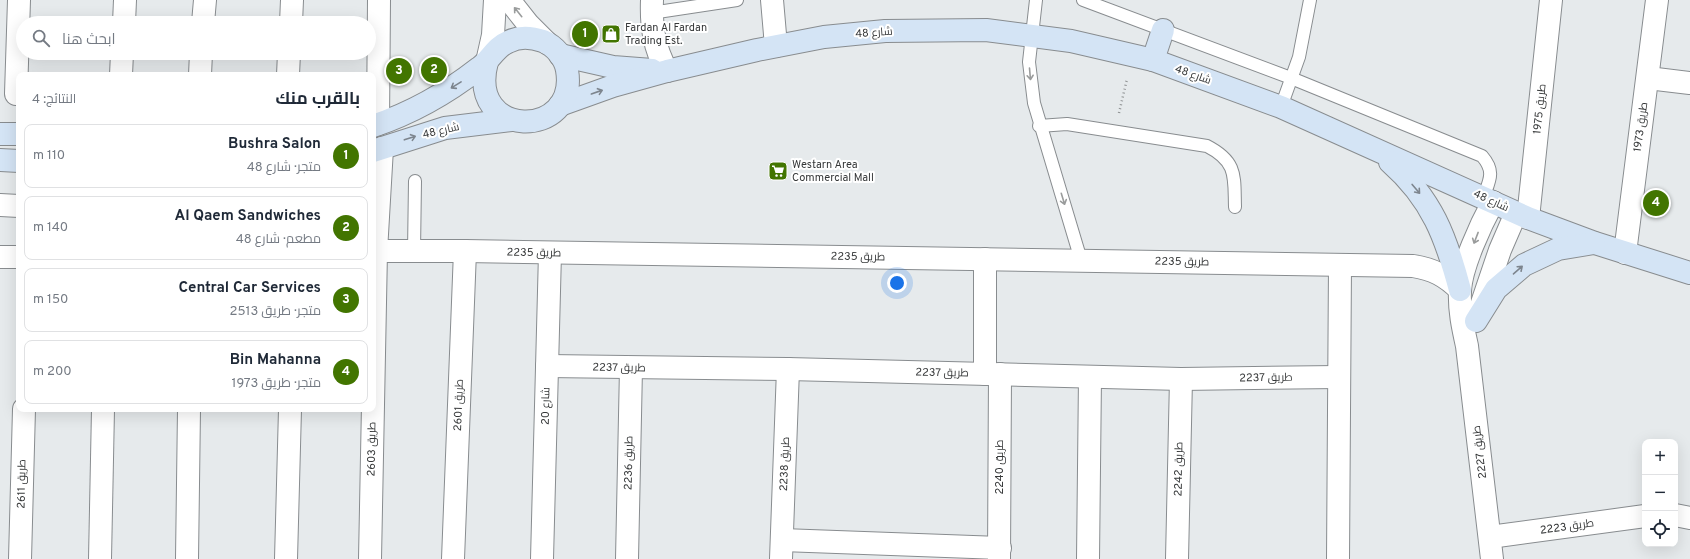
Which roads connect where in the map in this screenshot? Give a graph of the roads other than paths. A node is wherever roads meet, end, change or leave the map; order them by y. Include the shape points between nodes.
1 (19, 0) edge
2 (125, 0) edge
3 (205, 0) edge
4 (292, 0) edge
5 (379, 0) edge
6 (495, 0) edge
7 (509, 0) edge
8 (737, 0) edge
9 (772, 0) edge
10 (1036, 0) edge
11 (1083, 0) edge
12 (1310, 0) edge
13 (1551, 0) edge
14 (1657, 0) edge
15 (652, 6) edge
16 (18, 16) edge
17 (124, 16) edge
18 (204, 16) edge
19 (291, 16) edge
20 (1163, 30) junction
21 (1031, 35) junction
22 (16, 40) edge
23 (776, 46) junction
24 (554, 49) junction
25 (1143, 58) junction
26 (122, 60) edge
27 (201, 60) edge
28 (289, 60) edge
29 (488, 62) junction
30 (667, 71) junction
31 (121, 72) edge
32 (200, 72) edge
33 (288, 72) edge
34 (1291, 78) junction
35 (1648, 78) junction
36 (1690, 82) edge
37 (376, 92) edge
38 (12, 94) edge
39 (560, 105) junction
40 (1281, 107) junction
41 (511, 120) junction
42 (376, 125) edge
43 (1039, 126) junction
44 (0, 134) edge
45 (16, 134) edge
46 (378, 149) edge
47 (1379, 151) junction
48 (0, 160) edge
49 (16, 161) edge
50 (415, 181) dead end
51 (377, 183) edge
52 (1488, 200) junction
53 (0, 205) edge
54 (16, 206) edge
55 (1235, 207) dead end
56 (1522, 215) junction
57 (376, 216) edge
58 (1595, 243) junction
59 (376, 248) edge
60 (414, 251) junction
61 (465, 251) junction
62 (550, 253) junction
63 (1625, 253) junction
64 (0, 257) edge
65 (16, 257) edge
66 (985, 259) junction
67 (1081, 260) junction
68 (1340, 265) junction
69 (1690, 273) edge
70 (1460, 290) junction
71 (1476, 321) junction
72 (1467, 346) junction
73 (547, 366) junction
74 (631, 368) junction
75 (788, 369) junction
76 (992, 374) junction
77 (1090, 377) junction
78 (1338, 377) junction
79 (1181, 379) junction
80 (24, 412) edge
81 (103, 412) edge
82 (189, 412) edge
83 (290, 412) edge
84 (372, 412) edge
85 (1642, 516) edge
86 (1678, 516) edge
87 (1690, 518) edge
88 (1490, 537) junction
89 (782, 550) edge
90 (1000, 554) edge
91 (20, 559) edge
92 (100, 559) edge
93 (187, 559) edge
94 (286, 559) edge
95 (370, 559) edge
96 (452, 559) edge
97 (542, 559) edge
98 (627, 559) edge
99 (1088, 559) edge
100 (1177, 559) edge
101 (1338, 559) edge
102 (1492, 559) edge

1 - 16 street
2 - 17 street
3 - 18 street
4 - 19 street
5 - 37 street
6 - 29 street
24 -> 7 street via 528,24
8 - 15 lane
9 - 23 street
10 - 21 lane
11 - 20 lane
12 - 34 lane via 1299,57
13 - 56 street, طريق 1975
14 - 35 street, طريق 1973
15 - 30 street via 654,43
20 - 25 street
20 - 34 lane
21 - 23 street, شارع 48 via 986,30 885,31 824,37
21 - 25 street, شارع 48 via 1071,41
21 -> 43 lane via 1030,80
22 - 38 street
23 - 30 street, شارع 48
24 - 29 street via 534,38 520,38 507,42 496,50
24 - 30 street, شارع 48 via 613,67
24 - 39 street via 566,66 568,80 566,93
25 - 40 street, شارع 48
26 - 31 street
27 - 32 street
28 - 33 street
29 - 41 street via 484,83 490,103 499,113
29 -> 42 street via 433,99
39 -> 30 street, شارع 48 via 613,86
34 - 40 lane
34 - 52 lane via 1482,156 1489,164 1491,173
35 - 36 street
35 - 63 street, طريق 1973
37 - 42 street
39 - 41 street via 550,115 538,121
40 - 47 street, شارع 48
46 -> 41 street, شارع 48 via 446,128
43 - 55 lane via 1067,124 1207,146 1218,152 1231,167
43 -> 67 lane
44 - 45 street
46 - 51 street, طريق 2603
47 - 52 street, شارع 48
47 -> 70 street via 1403,173 1424,198 1440,227 1452,257
48 - 49 street
50 - 60 lane
51 - 57 street, طريق 2603
52 - 56 street, شارع 48
52 -> 70 street, طريق 2227
53 - 54 street
56 - 58 street, شارع 48
56 - 71 street, طريق 2227 via 1500,250
58 - 63 street, شارع 48
71 -> 58 street via 1496,289 1524,265 1558,249
59 - 60 street, طريق 2235
60 - 61 street, طريق 2235
61 - 62 street, طريق 2235
61 - 96 street, طريق 2601
62 - 66 street, طريق 2235
62 - 73 street, شارع 20
63 - 69 street, شارع 48
64 - 65 street
66 - 67 street, طريق 2235
66 - 76 street, طريق 2240
67 - 68 street, طريق 2235
68 - 70 street, طريق 2235 via 1426,268 1451,280
68 - 78 street
70 - 72 street, طريق 2227
71 - 72 street, طريق 2227
72 - 88 street, طريق 2227
73 - 74 street, طريق 2237
73 - 97 street, شارع 20
74 - 75 street, طريق 2237
74 - 98 street, طريق 2236
75 - 76 street, طريق 2237
75 - 89 street, طريق 2238
76 - 77 street, طريق 2237
76 - 90 street, طريق 2240
77 - 79 street, طريق 2237
77 - 99 street
78 - 79 street, طريق 2237
78 - 101 street
79 - 100 street, طريق 2242
80 - 91 street, طريق 2611
81 - 92 street
82 - 93 street
83 - 94 street
84 - 95 street, طريق 2603
85 - 88 street, طريق 2223
86 - 87 street
88 - 102 street, طريق 2227
89 - 90 street

